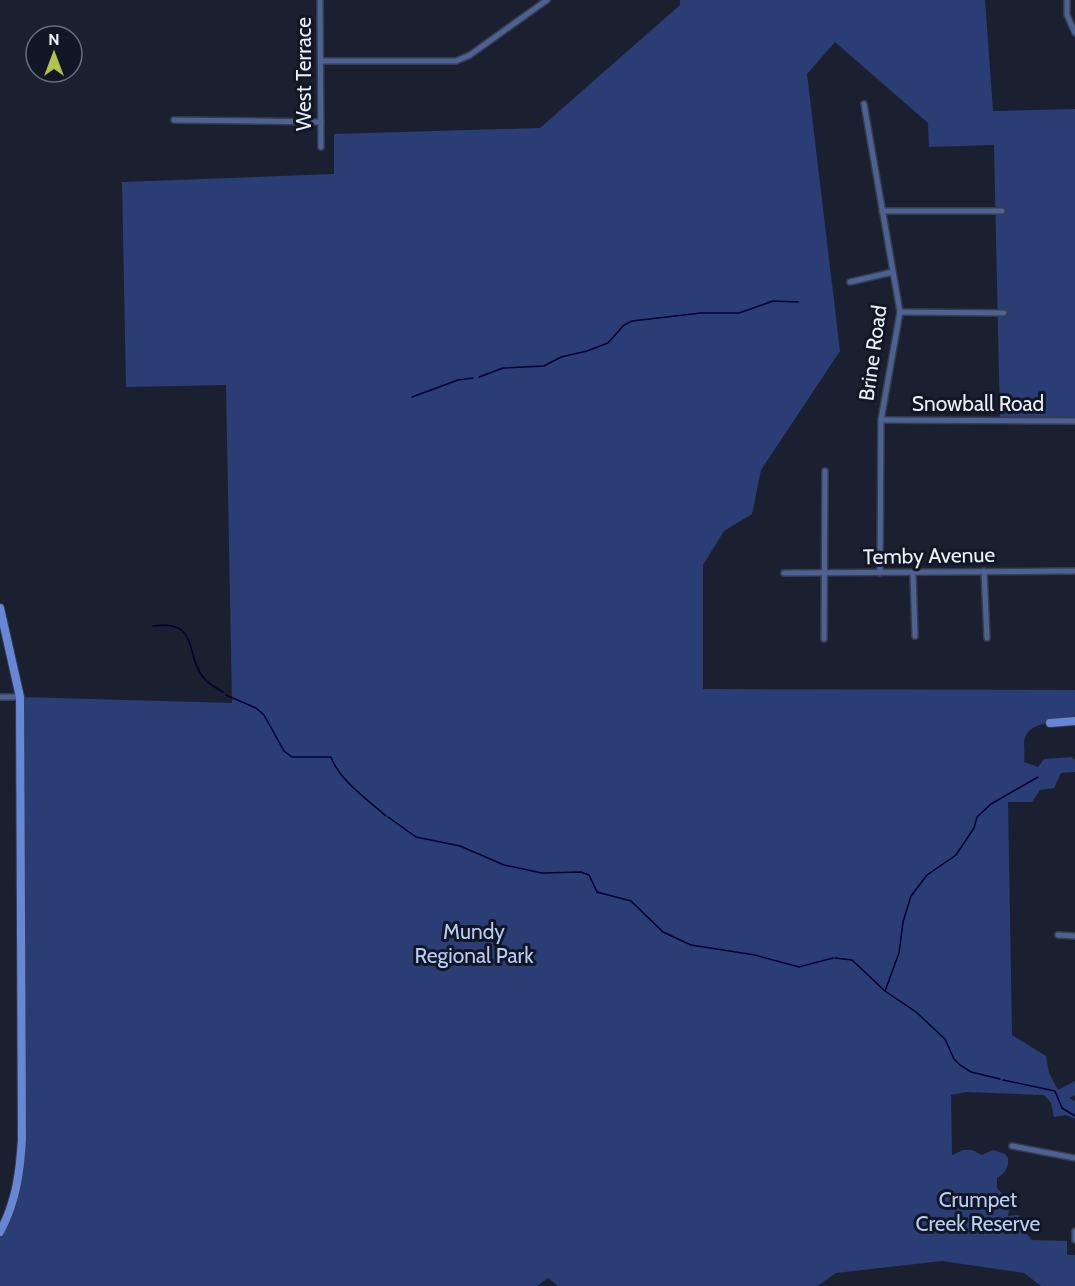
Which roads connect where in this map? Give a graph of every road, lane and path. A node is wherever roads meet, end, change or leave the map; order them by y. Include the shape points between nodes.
1 (320, 0) edge
2 (547, 0) edge
3 (1067, 0) edge
4 (1075, 33) edge
5 (321, 60) junction
6 (864, 104) dead end
7 (174, 120) dead end
8 (321, 122) junction
9 (321, 147) dead end
10 (882, 211) junction
11 (1002, 211) dead end
12 (893, 272) junction
13 (850, 282) dead end
14 (900, 312) junction
15 (1004, 313) dead end
16 (881, 420) junction
17 (1075, 421) edge
18 (825, 471) dead end
19 (984, 572) junction
20 (1075, 572) edge
21 (784, 573) dead end
22 (824, 573) junction
23 (880, 573) junction
24 (914, 573) junction
25 (0, 608) edge
26 (915, 636) dead end
27 (987, 638) dead end
28 (824, 639) dead end
29 (0, 697) edge
30 (20, 697) junction
31 (1075, 721) edge
32 (1050, 723) dead end
33 (1058, 935) dead end
34 (1075, 936) edge
35 (1012, 1146) dead end
36 (1075, 1158) edge
37 (1075, 1231) edge
38 (0, 1232) edge
39 (1075, 1240) edge

1 - 5 street, West Terrace
2 - 5 street via 470,56 456,60
3 - 4 street via 1067,15
5 - 8 street, West Terrace
6 - 10 street, Brine Road
7 - 8 street
8 - 9 street, West Terrace
10 - 11 street
10 - 12 street, Brine Road
12 - 13 street
12 - 14 street, Brine Road
14 - 15 street
14 - 16 street, Brine Road
16 - 17 street, Snowball Road
16 - 23 street, Brine Road
18 - 22 street
19 - 20 street, Temby Avenue
19 - 24 street, Temby Avenue
19 - 27 street
21 - 22 street, Temby Avenue
22 - 23 street, Temby Avenue
22 - 28 street
23 - 24 street, Temby Avenue
24 - 26 street
25 - 30 street
29 - 30 street
30 - 38 street via 22,1139 13,1208
31 - 32 street
33 - 34 street
35 - 36 street
37 - 39 street

